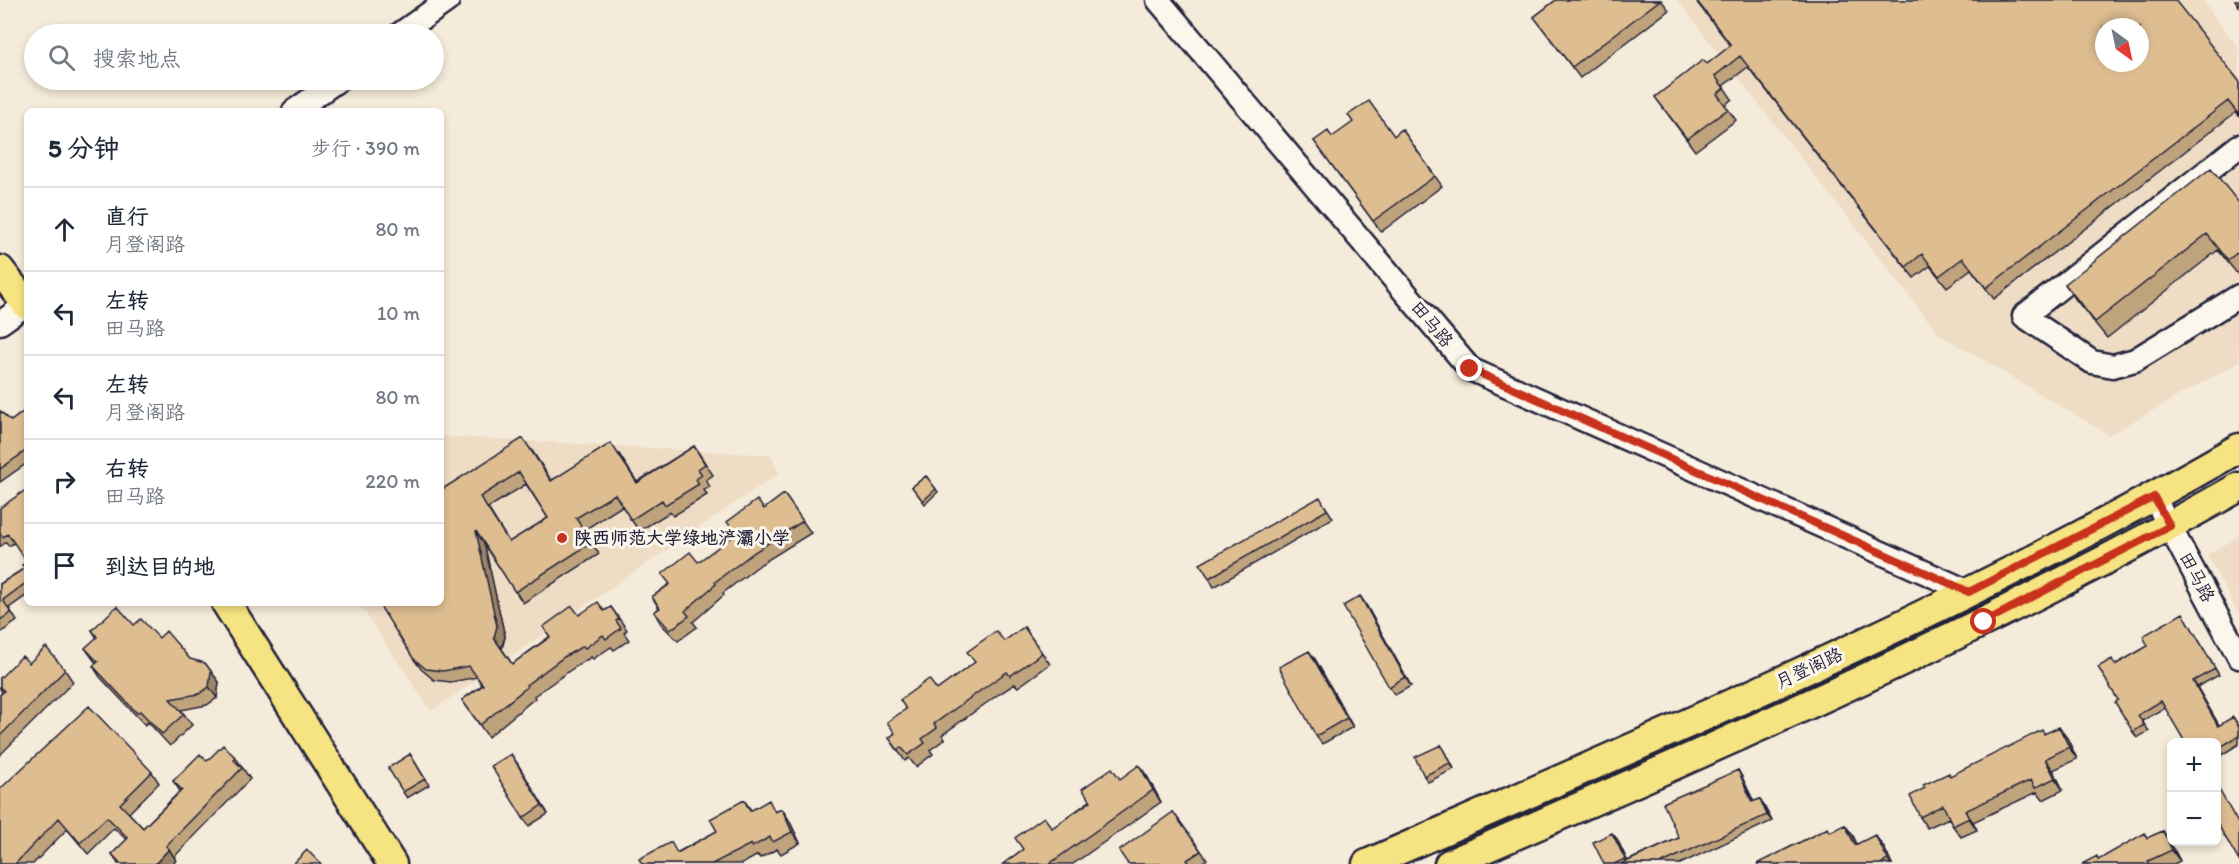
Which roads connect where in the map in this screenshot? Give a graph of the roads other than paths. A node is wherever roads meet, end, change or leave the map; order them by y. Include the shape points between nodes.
1 (448, 0) edge
2 (1158, 0) edge
3 (414, 24) edge
4 (324, 90) edge
5 (298, 108) edge
6 (2239, 146) edge
7 (0, 270) edge
8 (2239, 296) edge
9 (24, 300) edge
10 (24, 306) edge
11 (0, 323) edge
12 (2239, 448) edge
13 (2239, 488) edge
14 (2154, 497) junction
15 (2170, 526) junction
16 (1969, 592) junction
17 (228, 606) edge
18 (2239, 657) edge
19 (392, 864) edge
20 (1367, 864) edge
21 (1449, 864) edge

1 - 3 street
2 - 16 street, 田马路 via 1470,369
4 - 5 street
6 - 8 street via 2024,316 2092,362 2113,366 2135,360
7 - 9 main road
10 - 11 street
12 - 14 main road, 月登阁路
13 - 15 main road, 月登阁路
14 - 15 street, 田马路
14 - 16 main road, 月登阁路
15 - 18 street, 田马路
15 - 21 main road, 月登阁路 via 1984,622 1754,731
16 - 20 main road, 月登阁路 via 1732,704
17 - 19 main road

